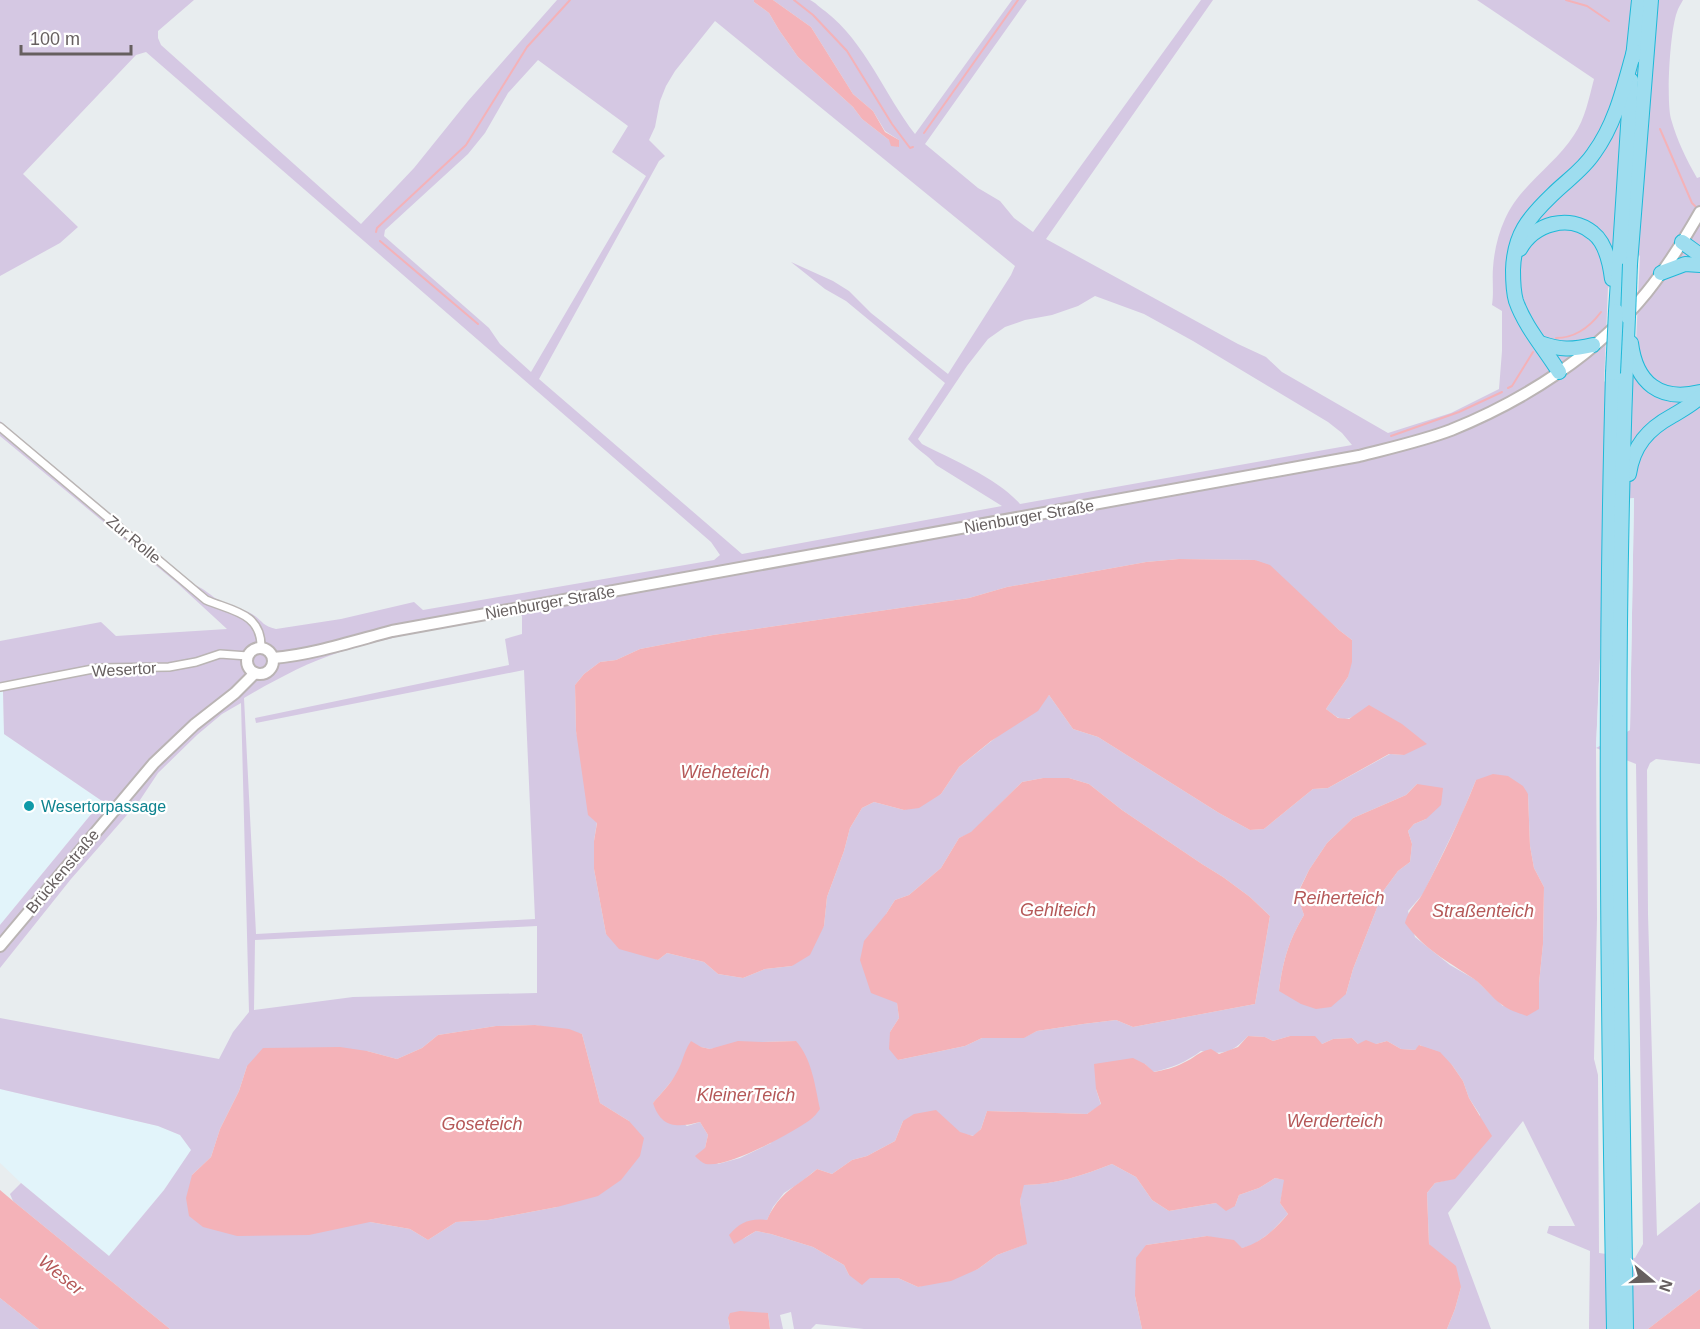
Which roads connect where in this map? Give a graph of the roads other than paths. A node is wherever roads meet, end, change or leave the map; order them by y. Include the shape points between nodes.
1 (1639, 0) edge
2 (1651, 0) edge
3 (1634, 51) junction
4 (1699, 213) edge
5 (1682, 242) junction
6 (1700, 255) edge
7 (1513, 261) junction
8 (1700, 266) edge
9 (1661, 273) junction
10 (1615, 280) junction
11 (1622, 314) junction
12 (1540, 343) junction
13 (1593, 345) junction
14 (1629, 356) junction
15 (1559, 372) junction
16 (1700, 392) edge
17 (1700, 398) edge
18 (0, 427) edge
19 (1620, 489) junction
20 (261, 648) junction
21 (248, 656) junction
22 (273, 658) junction
23 (255, 672) junction
24 (0, 687) edge
25 (1614, 752) junction
26 (0, 946) edge
27 (1618, 1247) junction
28 (1614, 1329) edge
29 (1626, 1329) edge

1 - 3 highway
2 - 11 highway, bridge via 1630,264
3 - 7 highway via 1612,122 1602,141 1584,166 1530,218 1516,242
3 - 10 highway
4 - 5 street, Nienburger Straße
5 - 6 highway
5 - 9 street, Nienburger Straße
7 - 10 highway via 1535,231 1546,225 1567,223 1593,233
7 - 12 highway via 1516,301
8 - 9 highway via 1685,264
9 - 13 street, Nienburger Straße via 1622,319
10 - 11 highway
11 - 14 highway
11 - 19 highway, bridge via 1613,373
12 - 13 highway via 1571,350
12 - 15 highway
13 - 15 street, Nienburger Straße
14 - 16 highway via 1656,390 1680,395
14 - 19 highway
15 - 22 street, Nienburger Straße via 1512,401 1449,430 1359,456 392,631
17 - 19 highway via 1657,425 1641,441
18 - 20 street, Zur Rolle via 206,600 252,620 260,634
19 - 25 highway
19 - 25 highway
20 - 21 street
20 - 22 street
21 - 23 street via 248,664
21 - 24 street, Wesertor via 220,654 169,667 98,668
22 - 23 street via 267,672
23 - 26 street, Brückenstraße via 154,763
25 - 27 highway via 1607,867
27 - 28 highway
27 - 29 highway

